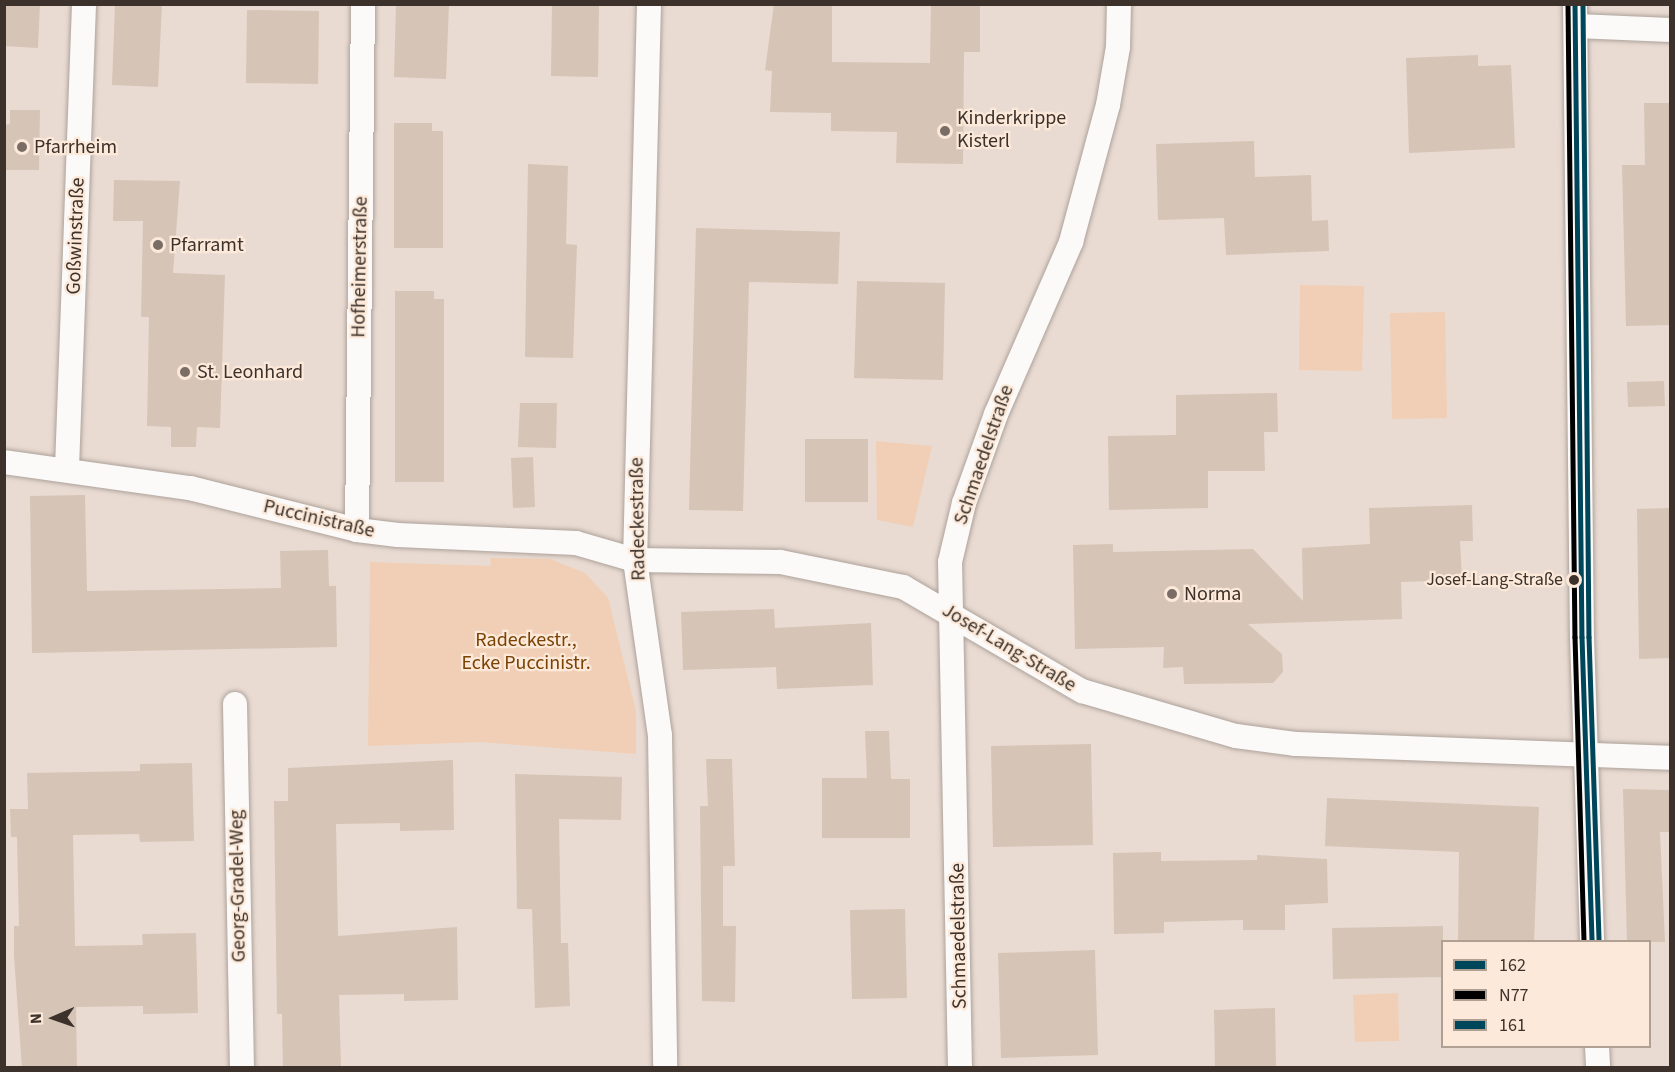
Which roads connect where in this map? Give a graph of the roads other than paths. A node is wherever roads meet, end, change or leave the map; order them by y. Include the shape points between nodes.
1 (84, 4) edge
2 (363, 4) edge
3 (649, 4) edge
4 (1119, 4) edge
5 (1576, 15) edge
6 (1671, 30) edge
7 (4, 462) edge
8 (67, 468) junction
9 (357, 530) junction
10 (635, 560) junction
11 (954, 617) junction
12 (235, 704) dead end
13 (1585, 757) junction
14 (1671, 758) edge
15 (1592, 940) edge
16 (1597, 1048) edge
17 (242, 1068) edge
18 (665, 1068) edge
19 (960, 1068) edge
20 (1598, 1068) edge

1 - 8 street, Goßwinstraße
2 - 9 street, Hofheimerstraße
3 - 10 street, Radeckestraße
4 - 11 street, Schmaedelstraße via 1118,48 1108,105 1071,242 996,414 964,503 950,562
5 - 6 street
5 - 13 street
7 - 8 street, Puccinistraße
8 - 9 street, Puccinistraße via 190,488
9 - 10 street, Puccinistraße via 576,543
10 - 11 street, Josef-Lang-Straße via 780,562 903,586
10 - 18 street, Radeckestraße via 660,735
11 - 13 street, Josef-Lang-Straße via 1083,691 1236,736 1296,744
11 - 19 street, Schmaedelstraße
12 - 17 street, Georg-Gradel-Weg
13 - 14 street, Josef-Lang-Straße
13 - 15 street
16 - 20 street

